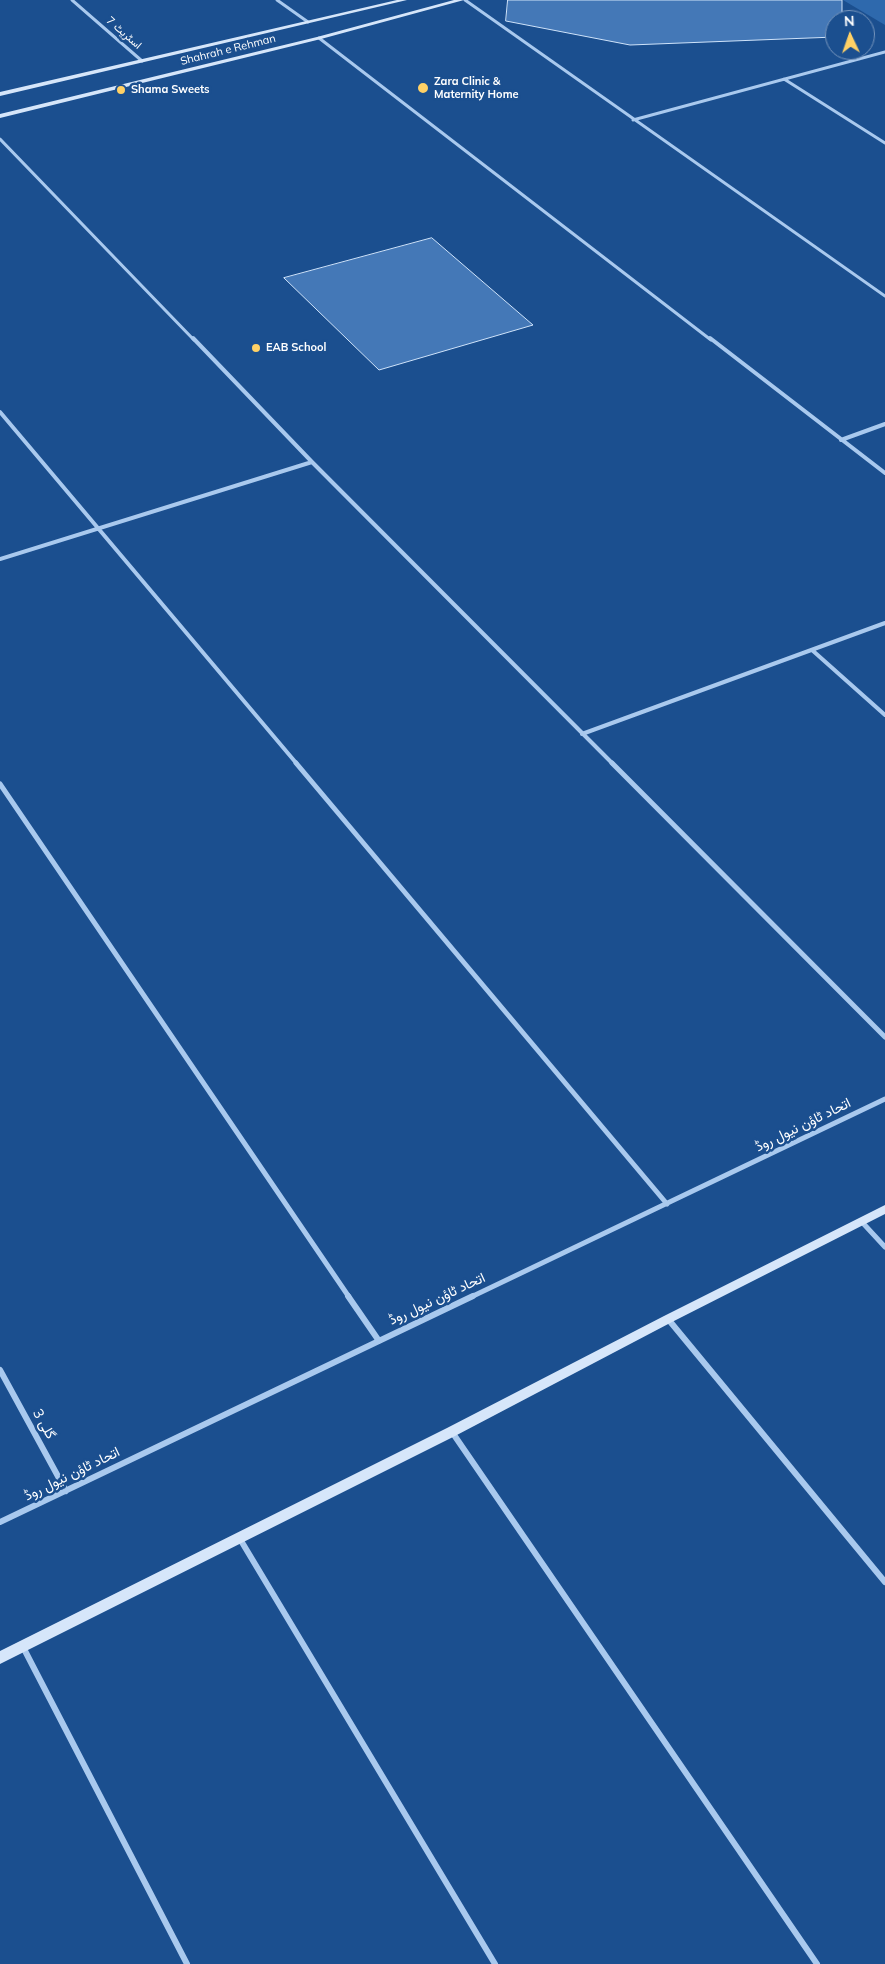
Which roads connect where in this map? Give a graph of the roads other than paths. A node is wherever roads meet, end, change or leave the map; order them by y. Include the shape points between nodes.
1 (72, 0) edge
2 (277, 0) edge
3 (404, 0) edge
4 (461, 0) edge
5 (465, 0) edge
6 (308, 22) junction
7 (319, 38) junction
8 (885, 52) edge
9 (142, 61) junction
10 (784, 79) junction
11 (0, 94) edge
12 (0, 116) edge
13 (633, 120) junction
14 (0, 139) edge
15 (885, 143) edge
16 (885, 296) edge
17 (0, 412) edge
18 (885, 424) edge
19 (841, 440) junction
20 (312, 462) junction
21 (885, 473) edge
22 (97, 529) junction
23 (0, 558) edge
24 (885, 624) edge
25 (812, 650) junction
26 (885, 715) edge
27 (582, 734) junction
28 (0, 784) edge
29 (885, 1037) edge
30 (885, 1099) edge
31 (667, 1204) junction
32 (885, 1209) edge
33 (861, 1221) junction
34 (885, 1247) edge
35 (668, 1319) junction
36 (379, 1341) junction
37 (0, 1370) edge
38 (451, 1432) junction
39 (66, 1491) junction
40 (0, 1522) edge
41 (240, 1538) junction
42 (885, 1582) edge
43 (23, 1647) junction
44 (0, 1658) edge
45 (186, 1964) edge
46 (495, 1964) edge
47 (817, 1964) edge

1 - 9 street, اسٹریٹ 7
2 - 6 street
3 - 6 main road, Shahrah e Rehman
4 - 7 main road, Shahrah e Rehman
5 - 13 street
6 - 9 main road, Shahrah e Rehman
7 - 12 main road, Shahrah e Rehman
7 - 19 street
8 - 10 street
9 - 11 main road, Shahrah e Rehman
10 - 13 street
10 - 15 street
13 - 16 street
14 - 20 street
17 - 22 street
18 - 19 street
19 - 21 street
20 - 22 street
20 - 27 street
22 - 23 street
22 - 31 street
24 - 25 street
25 - 26 street
25 - 27 street
27 - 29 street
28 - 36 street
30 - 31 street, اتحاد ٹاؤن نیول روڈ
31 - 36 street, اتحاد ٹاؤن نیول روڈ
32 - 33 main road
33 - 34 street
33 - 35 main road
35 - 38 main road
35 - 42 street
36 - 39 street, اتحاد ٹاؤن نیول روڈ
37 - 39 street, گلی 3
38 - 41 main road
38 - 47 street
39 - 40 street, اتحاد ٹاؤن نیول روڈ
41 - 43 main road
41 - 46 street
43 - 44 main road
43 - 45 street

